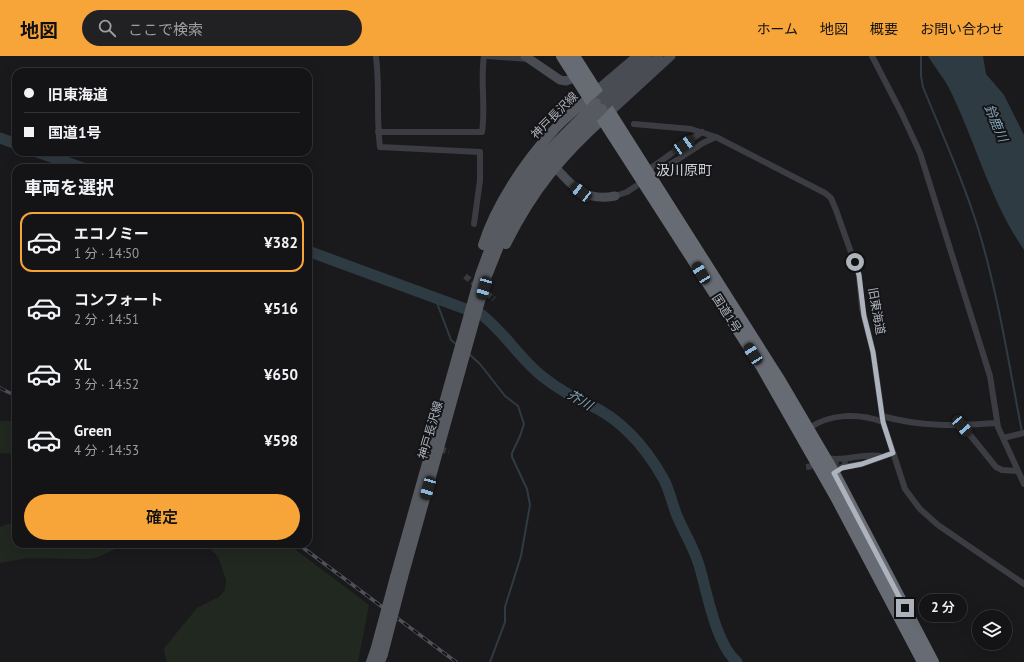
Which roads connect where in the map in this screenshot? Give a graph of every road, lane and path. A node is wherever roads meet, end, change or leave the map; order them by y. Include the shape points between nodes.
1 (484, 56) edge
2 (488, 56) edge
3 (562, 56) edge
4 (574, 56) edge
5 (637, 56) edge
6 (647, 56) edge
7 (659, 56) edge
8 (671, 56) edge
9 (872, 56) edge
10 (376, 57) dead end
11 (527, 57) edge
12 (576, 77) junction
13 (600, 105) junction
14 (634, 124) dead end
15 (378, 132) junction
16 (702, 132) junction
17 (716, 137) junction
18 (554, 167) junction
19 (654, 170) junction
20 (636, 186) dead end
21 (615, 196) joint
22 (474, 224) dead end
23 (503, 224) junction
24 (476, 294) junction
25 (457, 370) junction
26 (882, 419) junction
27 (997, 423) junction
28 (962, 426) junction
29 (808, 429) junction
30 (1024, 433) edge
31 (1003, 438) junction
32 (893, 453) junction
33 (882, 456) junction
34 (825, 458) junction
35 (849, 461) tunnel mouth
36 (1017, 471) junction
37 (834, 473) junction
38 (1024, 484) edge
39 (1024, 584) edge
40 (379, 656) edge
41 (371, 662) edge
42 (923, 662) edge
43 (933, 662) edge

1 - 15 street via 482,69 485,115 482,132
2 - 11 street
3 - 12 highway, 国道1号
4 - 13 highway, 国道1号
5 - 13 main road
6 - 13 main road, bridge
7 - 13 main road, bridge
8 - 13 main road
9 - 27 street via 920,153 990,376
10 - 15 street via 379,79
11 - 12 main road via 557,79 566,81
12 - 13 highway, 国道1号
13 - 18 main road, 神戸長沢線 via 583,136
13 - 19 highway, 国道1号
13 - 23 main road, 神戸長沢線, bridge via 544,155 514,196
13 - 23 main road, 神戸長沢線 via 553,131 524,168
13 - 42 highway, 国道1号 via 784,405
14 - 16 street, 旧東海道
15 - 22 street via 380,147 480,152 480,180
16 - 17 street, 旧東海道
16 - 19 street
17 - 19 street
17 - 26 street, 旧東海道 via 831,198 859,275 862,308 873,352
18 - 21 main road via 572,186 587,195 601,198
18 - 23 main road, 神戸長沢線
19 - 29 highway, 国道1号
20 - 21 street
23 - 24 main road, 神戸長沢線 via 491,242
23 - 24 main road, 神戸長沢線 via 492,280
24 - 25 main road, 神戸長沢線
24 - 25 main road, 神戸長沢線 via 456,358
25 - 40 main road, 神戸長沢線, bridge
26 - 28 street via 922,425
26 - 29 street via 853,416 825,420
26 - 32 street, 旧東海道
27 - 28 street
27 - 31 street
28 - 36 street via 996,467
29 - 34 highway, 国道1号
30 - 31 street
31 - 36 street
32 - 33 street
32 - 39 street, 旧東海道 via 906,489 920,509 938,525
33 - 34 street via 869,454
33 - 35 street
33 - 37 street via 842,468
34 - 37 highway, 国道1号
36 - 38 street
37 - 43 highway, 国道1号
40 - 41 main road, 神戸長沢線

